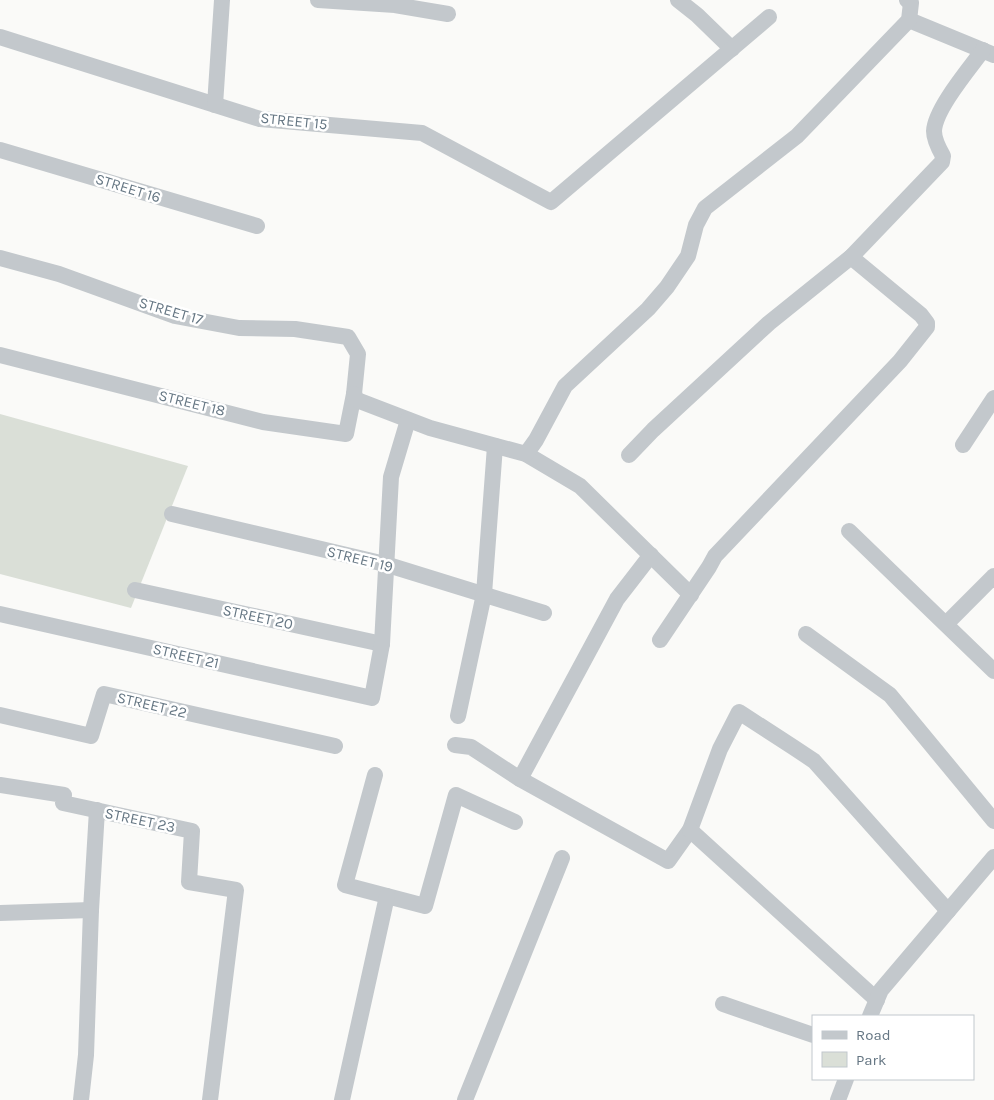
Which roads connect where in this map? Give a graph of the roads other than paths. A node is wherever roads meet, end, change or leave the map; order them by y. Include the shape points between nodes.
1 (222, 0) edge
2 (318, 0) edge
3 (678, 0) edge
4 (907, 0) edge
5 (448, 14) dead end
6 (769, 17) dead end
7 (909, 20) junction
8 (0, 37) edge
9 (732, 48) junction
10 (988, 53) edge
11 (216, 105) junction
12 (0, 150) edge
13 (257, 226) dead end
14 (851, 257) junction
15 (0, 258) edge
16 (0, 355) edge
17 (354, 394) junction
18 (994, 398) edge
19 (408, 420) junction
20 (963, 445) dead end
21 (495, 446) junction
22 (526, 454) junction
23 (629, 455) dead end
24 (172, 514) dead end
25 (850, 531) dead end
26 (651, 555) junction
27 (385, 564) junction
28 (994, 576) edge
29 (135, 590) dead end
30 (484, 594) junction
31 (691, 594) junction
32 (544, 613) dead end
33 (0, 614) edge
34 (946, 624) junction
35 (806, 634) dead end
36 (660, 640) dead end
37 (382, 644) junction
38 (994, 671) edge
39 (0, 715) edge
40 (458, 716) dead end
41 (455, 745) dead end
42 (335, 746) dead end
43 (375, 775) dead end
44 (520, 779) junction
45 (0, 786) edge
46 (97, 810) junction
47 (994, 821) edge
48 (515, 822) dead end
49 (690, 830) junction
50 (994, 857) edge
51 (562, 858) dead end
52 (387, 896) junction
53 (91, 910) junction
54 (948, 911) junction
55 (0, 913) edge
56 (877, 1000) junction
57 (723, 1004) dead end
58 (870, 1015) edge
59 (812, 1035) edge
60 (846, 1080) edge
61 (81, 1100) edge
62 (210, 1100) edge
63 (342, 1100) edge
64 (465, 1100) edge
65 (838, 1100) edge

1 - 11 street
2 - 5 street via 395,5
3 - 9 street
4 - 7 street via 911,3
6 - 9 street
7 - 10 street
7 - 22 street via 797,136 705,208 696,225 688,256 667,287 648,309 565,386
8 - 11 street, STREET 15
9 - 11 street, STREET 15 via 551,202 422,133 260,119
10 - 14 street via 943,105 934,133 944,156 942,162
12 - 13 street, STREET 16
14 - 23 street via 769,323
14 - 31 street via 921,315 927,327 900,361 715,556
15 - 17 street, STREET 17 via 59,274 175,316 239,328 296,329 348,337 358,354
16 - 17 street, STREET 18 via 264,422 346,434
17 - 19 street via 357,400
18 - 20 street
19 - 21 street
19 - 27 street via 391,477
21 - 22 street
21 - 30 street
22 - 26 street via 580,486
24 - 27 street, STREET 19
25 - 34 street
26 - 31 street
26 - 44 street via 617,599
27 - 30 street, STREET 19
27 - 37 street
28 - 34 street
29 - 37 street, STREET 20
30 - 32 street, STREET 19
30 - 40 street
31 - 36 street
33 - 37 street, STREET 21 via 372,698
34 - 38 street
35 - 47 street via 890,695
39 - 42 street, STREET 22 via 91,736 104,694
41 - 44 street via 471,747
43 - 52 street via 345,886
44 - 49 street via 668,861
45 - 46 street, STREET 23 via 64,795 63,803
46 - 53 street
46 - 62 street, STREET 23 via 192,831 189,882 236,890
48 - 52 street via 456,795 425,906
49 - 54 street via 720,749 739,712 814,762
49 - 56 street
50 - 54 street
51 - 64 street
52 - 63 street
53 - 55 street
53 - 61 street via 86,1056
54 - 56 street via 881,990
56 - 58 street
57 - 59 street
60 - 65 street

